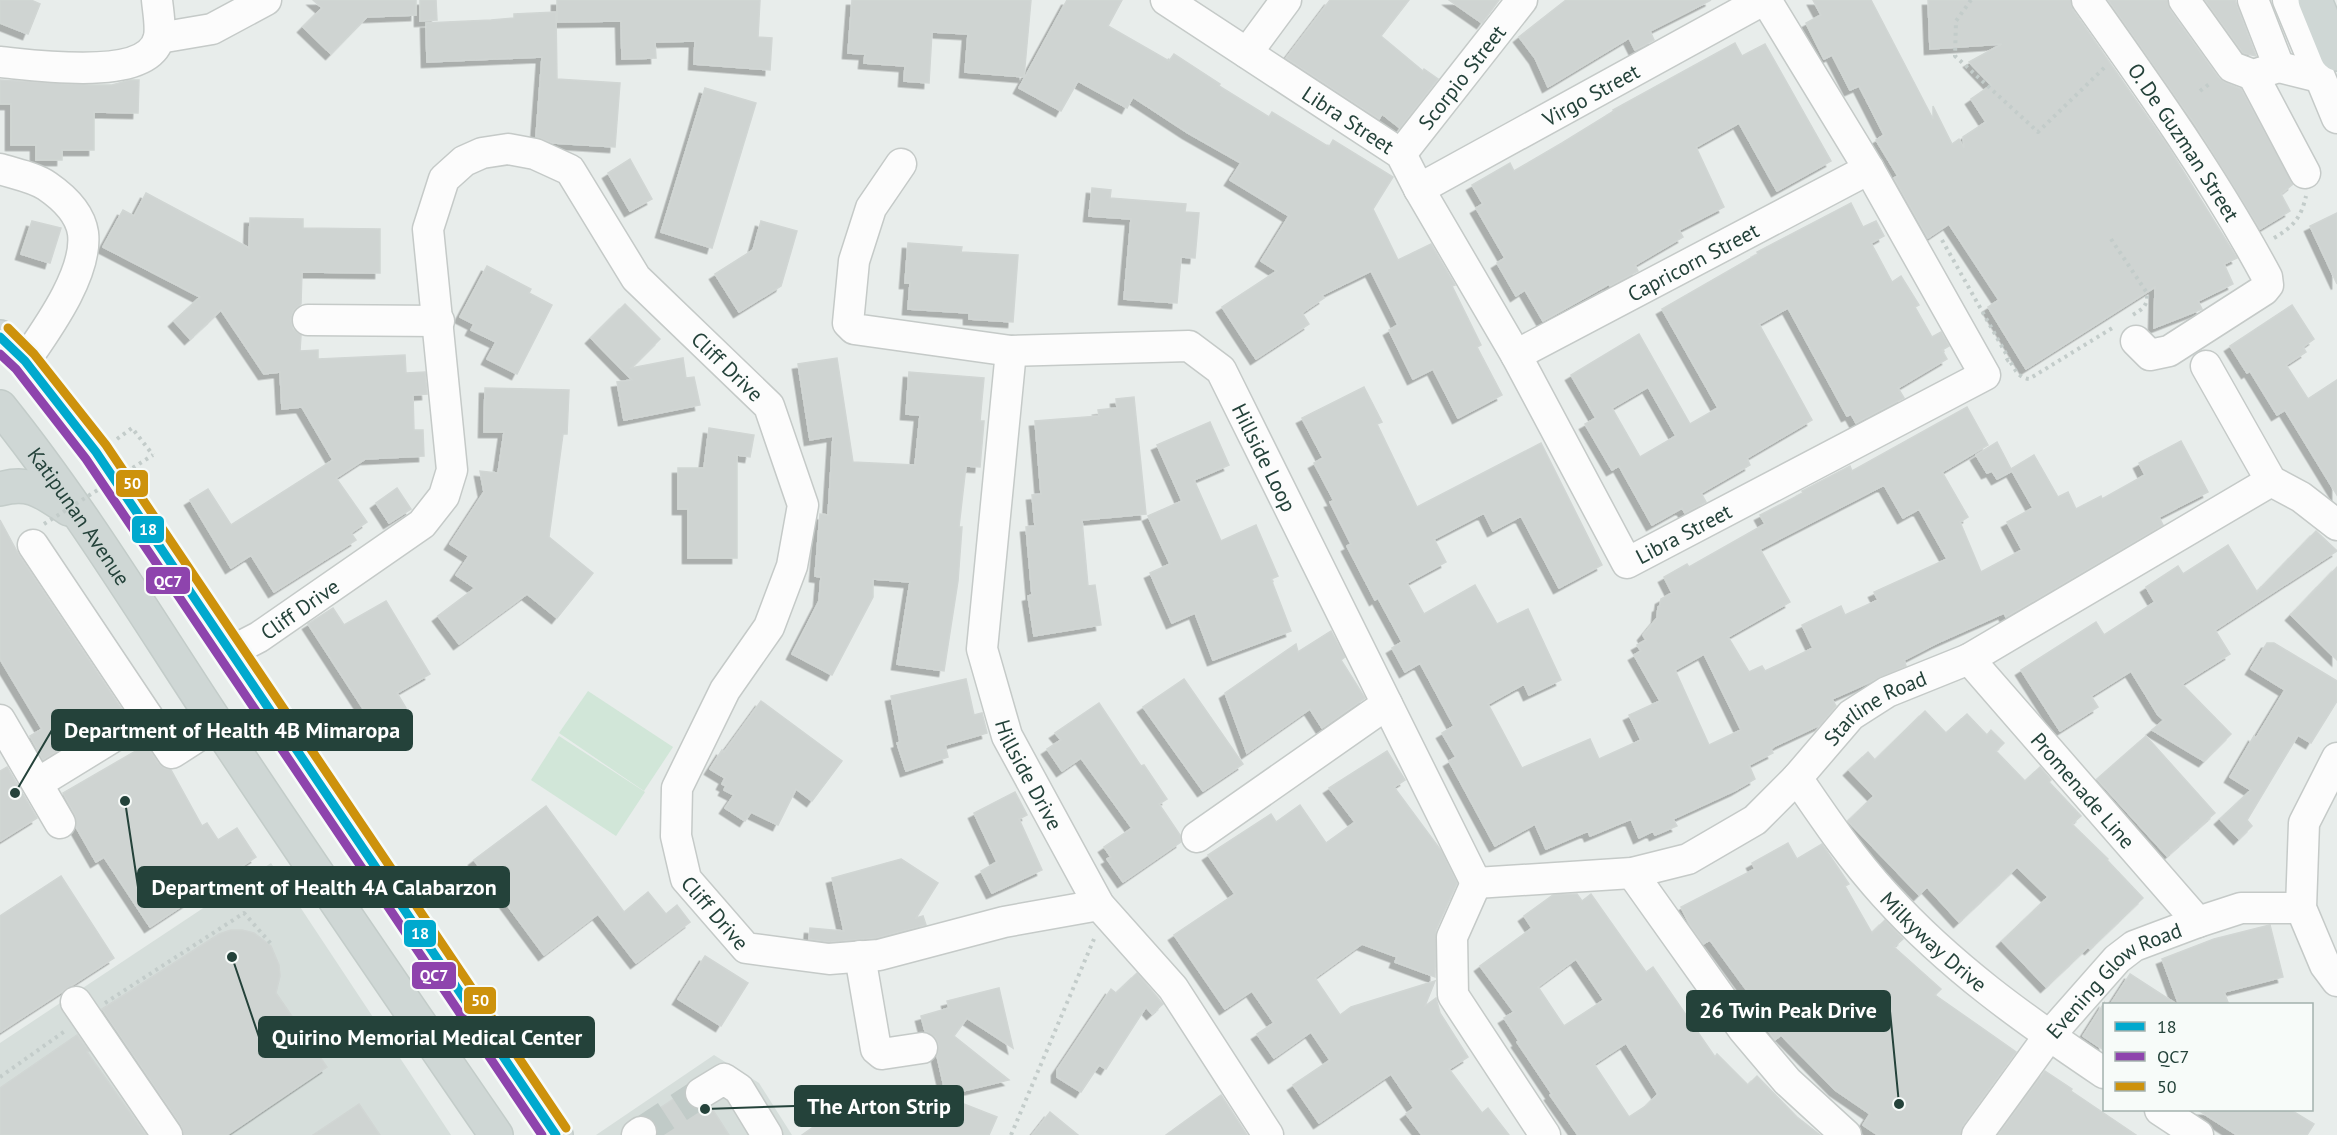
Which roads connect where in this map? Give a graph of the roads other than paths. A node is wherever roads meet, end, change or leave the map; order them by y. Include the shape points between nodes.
1 (157, 0) edge
2 (266, 0) edge
3 (1166, 0) edge
4 (1286, 0) edge
5 (1522, 0) edge
6 (1764, 0) edge
7 (2087, 0) edge
8 (2184, 0) edge
9 (2253, 0) edge
10 (2307, 3) edge
11 (159, 38) junction
12 (1247, 53) junction
13 (0, 62) edge
14 (2328, 65) edge
15 (2266, 71) junction
16 (2337, 118) edge
17 (1401, 154) junction
18 (901, 164) dead end
19 (0, 168) edge
20 (1869, 169) junction
21 (2305, 173) road end
22 (1419, 189) junction
23 (308, 320) dead end
24 (439, 321) junction
25 (0, 338) edge
26 (2136, 341) dead end
27 (1011, 351) junction
28 (1516, 355) junction
29 (25, 361) junction
30 (2206, 366) dead end
31 (0, 407) edge
32 (2271, 481) junction
33 (0, 489) edge
34 (80, 516) junction
35 (2337, 525) edge
36 (39, 535) road end
37 (230, 652) junction
38 (1969, 659) junction
39 (1387, 704) junction
40 (147, 716) junction
41 (0, 720) edge
42 (217, 724) junction
43 (2337, 758) edge
44 (1797, 778) junction
45 (38, 783) junction
46 (60, 823) dead end
47 (1197, 837) dead end
48 (1632, 873) junction
49 (1476, 883) junction
50 (2301, 908) junction
51 (1102, 909) junction
52 (2198, 921) junction
53 (860, 956) junction
54 (2337, 981) edge
55 (80, 1009) road end
56 (2049, 1036) junction
57 (922, 1048) dead end
58 (2103, 1072) edge
59 (701, 1093) tunnel mouth
60 (2162, 1111) edge
61 (167, 1135) edge
62 (496, 1135) edge
63 (556, 1135) edge
64 (767, 1135) edge
65 (1268, 1135) edge
66 (1545, 1135) edge
67 (1846, 1135) edge
68 (1977, 1135) edge
69 (2198, 1135) edge

1 - 11 street
2 - 11 street via 212,29
3 - 12 street, Libra Street
4 - 12 street
5 - 17 street, Scorpio Street
6 - 20 street
6 - 22 street, Virgo Street
7 - 26 street, O. De Guzman Street via 2215,185 2267,277 2264,290 2169,351 2150,355
8 - 15 street via 2232,67
9 - 15 street
10 - 14 main road
11 - 13 street via 144,58 116,67
12 - 17 street, Libra Street
14 - 15 street
14 - 16 street
15 - 21 street
17 - 22 street, Libra Street
18 - 27 street, Hillside Loop via 871,208 854,261 848,323 854,329
19 - 29 street via 40,182 56,193 71,206 83,232 78,266 56,313
20 - 28 street, Capricorn Street
20 - 28 street, Libra Street via 1997,367 1627,563
22 - 28 street, Libra Street
23 - 24 street
24 - 37 street, Cliff Drive via 452,470 444,496 422,524 259,637
24 - 53 street, Cliff Drive via 428,229 444,179 464,161 482,153 508,148 535,154 570,170 636,278 769,406 803,505 792,567 768,627 725,690 677,788 676,836 686,879 746,948 829,959
25 - 29 main road
27 - 39 street, Hillside Loop via 1190,346 1221,370
27 - 51 street, Hillside Drive via 982,649 1006,736
29 - 37 main road via 96,452
30 - 32 street
31 - 34 main road, Katipunan Avenue
32 - 35 street via 2301,497
32 - 38 street, Starline Road
33 - 34 main road via 34,487
34 - 42 main road, Katipunan Avenue
36 - 40 street
37 - 63 main road
38 - 44 street, Starline Road via 1887,692 1851,715
38 - 52 street, Promenade Line
39 - 47 street
39 - 49 street, Hillside Loop
40 - 42 street via 172,753
40 - 45 street
41 - 45 street
42 - 62 main road, Katipunan Avenue
43 - 50 street via 2304,823
44 - 48 street, Starline Road via 1755,820 1688,859
44 - 56 street, Milkyway Drive via 1884,895 1982,987
45 - 46 street
48 - 49 street, Starline Road
48 - 67 street via 1743,1029 1787,1082
49 - 66 street via 1452,937 1453,995
50 - 52 street, Evening Glow Road via 2241,908
50 - 54 street via 2325,965
51 - 53 street, Cliff Drive via 1004,922 879,955
51 - 65 street, Hillside Drive via 1173,988
52 - 56 street, Evening Glow Road via 2134,946 2117,959
53 - 57 street via 876,1049 882,1054
55 - 61 street
56 - 58 street, Milkyway Drive
56 - 68 street, Evening Glow Road
59 - 64 street via 724,1079 739,1089
60 - 69 street

